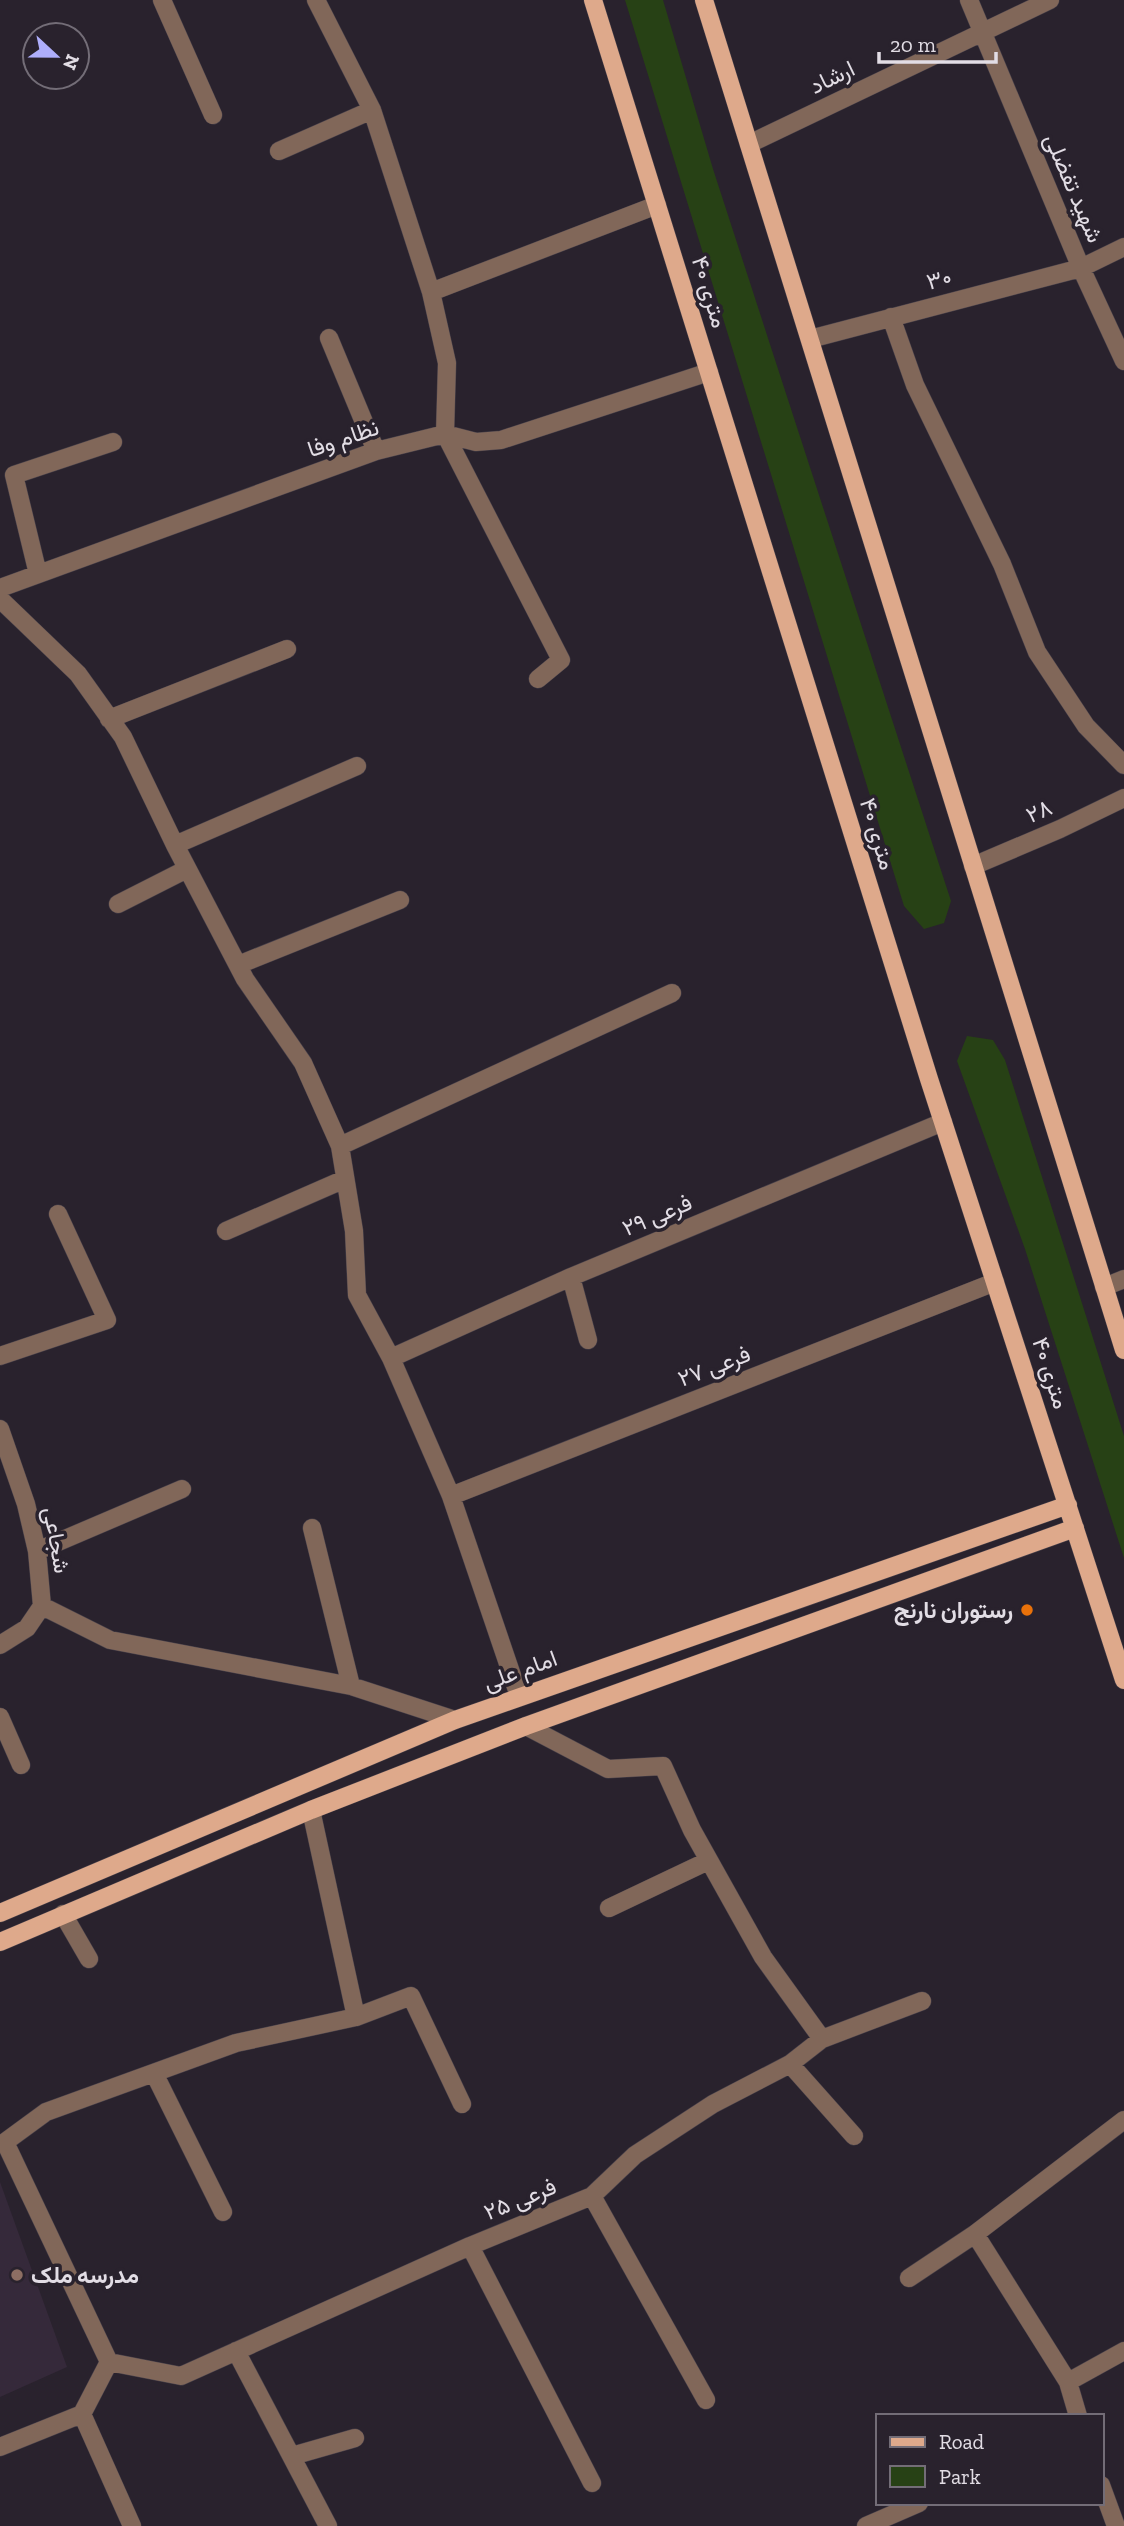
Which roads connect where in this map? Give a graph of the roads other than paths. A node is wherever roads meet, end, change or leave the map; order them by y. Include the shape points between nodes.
1 (162, 0) edge
2 (316, 0) edge
3 (593, 0) edge
4 (704, 0) edge
5 (969, 0) edge
6 (1050, 0) edge
7 (983, 32) junction
8 (372, 110) junction
9 (213, 115) dead end
10 (749, 144) junction
11 (279, 151) dead end
12 (657, 205) junction
13 (1124, 247) edge
14 (1081, 268) junction
15 (431, 292) junction
16 (891, 317) junction
17 (329, 338) dead end
18 (810, 338) junction
19 (1124, 361) edge
20 (709, 372) junction
21 (445, 434) junction
22 (113, 442) dead end
23 (376, 451) junction
24 (38, 574) junction
25 (0, 588) edge
26 (0, 599) edge
27 (287, 649) dead end
28 (538, 679) dead end
29 (109, 719) junction
30 (1124, 765) edge
31 (357, 766) dead end
32 (1124, 798) edge
33 (175, 845) junction
34 (973, 866) junction
35 (187, 869) junction
36 (400, 900) dead end
37 (118, 904) dead end
38 (238, 965) junction
39 (672, 993) dead end
40 (943, 1122) junction
41 (340, 1146) junction
42 (345, 1179) junction
43 (58, 1214) dead end
44 (226, 1231) dead end
45 (571, 1277) junction
46 (1124, 1279) edge
47 (995, 1282) junction
48 (1104, 1287) junction
49 (588, 1340) dead end
50 (1124, 1350) edge
51 (0, 1356) edge
52 (391, 1358) junction
53 (0, 1429) edge
54 (181, 1489) dead end
55 (451, 1496) junction
56 (1068, 1505) junction
57 (313, 1528) dead end
58 (1075, 1528) junction
59 (37, 1551) junction
60 (42, 1606) junction
61 (0, 1645) edge
62 (1124, 1680) edge
63 (351, 1686) junction
64 (519, 1696) junction
65 (0, 1717) edge
66 (455, 1720) junction
67 (526, 1726) junction
68 (21, 1765) dead end
69 (311, 1810) junction
70 (709, 1861) junction
71 (609, 1908) dead end
72 (0, 1913) edge
73 (63, 1914) junction
74 (0, 1942) edge
75 (89, 1959) dead end
76 (922, 2001) dead end
77 (356, 2017) junction
78 (822, 2039) junction
79 (790, 2064) junction
80 (154, 2073) junction
81 (463, 2104) dead end
82 (1124, 2120) edge
83 (854, 2136) dead end
84 (3, 2138) edge
85 (592, 2196) junction
86 (223, 2211) dead end
87 (975, 2234) junction
88 (470, 2246) junction
89 (909, 2278) dead end
90 (236, 2351) junction
91 (1124, 2351) edge
92 (109, 2362) junction
93 (1068, 2382) junction
94 (706, 2400) dead end
95 (82, 2414) junction
96 (1077, 2414) edge
97 (355, 2438) dead end
98 (0, 2448) edge
99 (292, 2456) junction
100 (592, 2483) dead end
101 (1103, 2490) edge
102 (914, 2505) edge
103 (132, 2526) edge
104 (328, 2526) edge
105 (866, 2526) edge
106 (1116, 2526) edge

1 - 9 street
2 - 8 street
3 - 12 main road, ۴۰ متری
4 - 10 main road
5 - 7 street, شهید تفضلی
6 - 7 street, ارشاد
7 - 10 street, ارشاد
7 - 14 street, شهید تفضلی
8 - 11 street
8 - 15 street
10 - 18 main road
12 - 15 street
12 - 20 main road, ۴۰ متری
13 - 14 street, ۳۰
14 - 16 street, ۳۰
14 - 19 street, شهید تفضلی
15 - 21 street via 447,363
16 - 18 street, ۳۰
16 - 30 street via 915,385 1003,564 1037,652 1086,726
17 - 23 street
18 - 34 main road
20 - 21 street, نظام وفا via 501,440 476,442
20 - 40 main road, ۴۰ متری
21 - 23 street, نظام وفا
21 - 28 street via 561,660
22 - 24 street via 14,475
23 - 24 street, نظام وفا
24 - 25 street, نظام وفا
26 - 29 street via 78,674
27 - 29 street
29 - 33 street via 123,737
31 - 33 street
32 - 34 street, ۲۸
33 - 35 street
34 - 48 main road
35 - 37 street
35 - 38 street
36 - 38 street
38 - 41 street via 303,1063
39 - 41 street
40 - 45 street, فرعی ۲۹
40 - 47 main road, ۴۰ متری
41 - 42 street
42 - 44 street
42 - 52 street via 354,1231 357,1295
43 - 51 street via 107,1320
45 - 49 street
45 - 52 street, فرعی ۲۹
46 - 48 street
47 - 55 street, فرعی ۲۷
47 - 56 main road, ۴۰ متری
48 - 50 main road
52 - 55 street
53 - 59 street, شجاعی
54 - 59 street
55 - 64 street
56 - 58 main road, ۴۰ متری
56 - 64 main road, امام علی
57 - 63 street
58 - 62 main road, ۴۰ متری
58 - 67 main road
59 - 60 street, شجاعی
60 - 61 street, شجاعی via 27,1628
60 - 63 street via 110,1640
63 - 66 street
64 - 66 main road, امام علی
65 - 68 street
66 - 72 main road, امام علی
67 - 69 main road
67 - 70 street via 608,1769 663,1766
69 - 73 main road
69 - 77 street
70 - 71 street
70 - 78 street via 763,1957
73 - 74 main road
73 - 75 street
76 - 78 street, فرعی ۲۵
77 - 80 street via 236,2043
77 - 81 street via 411,1996
78 - 79 street, فرعی ۲۵
79 - 83 street
79 - 85 street, فرعی ۲۵ via 713,2104 635,2155
80 - 84 street via 46,2112
80 - 86 street
82 - 87 street
84 - 92 street
85 - 88 street, فرعی ۲۵
85 - 94 street
87 - 89 street
87 - 93 street
88 - 90 street, فرعی ۲۵
88 - 100 street
90 - 92 street, فرعی ۲۵ via 181,2376
90 - 99 street
91 - 93 street
92 - 95 street
93 - 96 street
95 - 98 street
95 - 103 street
97 - 99 street
99 - 104 street
101 - 106 street
102 - 105 street

